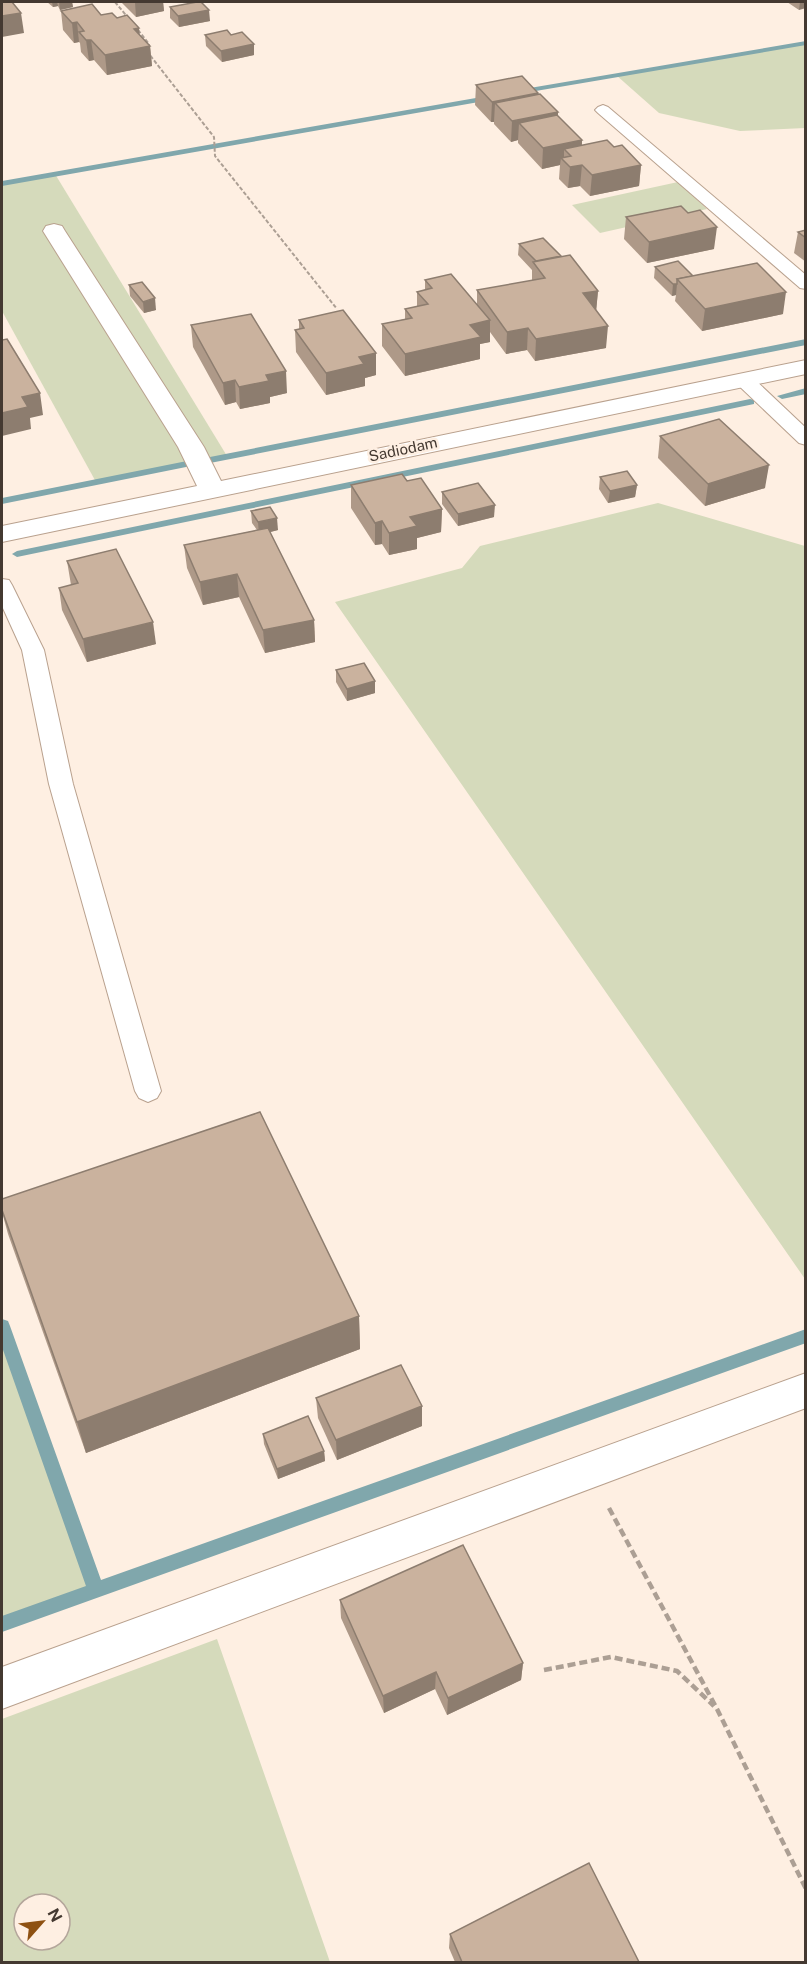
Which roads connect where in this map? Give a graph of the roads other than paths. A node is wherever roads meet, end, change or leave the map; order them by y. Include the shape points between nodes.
1 (603, 110) dead end
2 (54, 231) dead end
3 (806, 284) edge
4 (806, 367) edge
5 (744, 380) junction
6 (806, 439) edge
7 (212, 489) junction
8 (2, 534) edge
9 (2, 585) edge
10 (148, 1091) dead end
11 (806, 1390) edge
12 (2, 1688) edge

1 - 3 lane
2 - 7 street via 191,447
4 - 5 street, Sadiodam
5 - 6 lane
5 - 7 street, Sadiodam
7 - 8 street, Sadiodam
9 - 10 lane via 33,650 61,784
11 - 12 street

